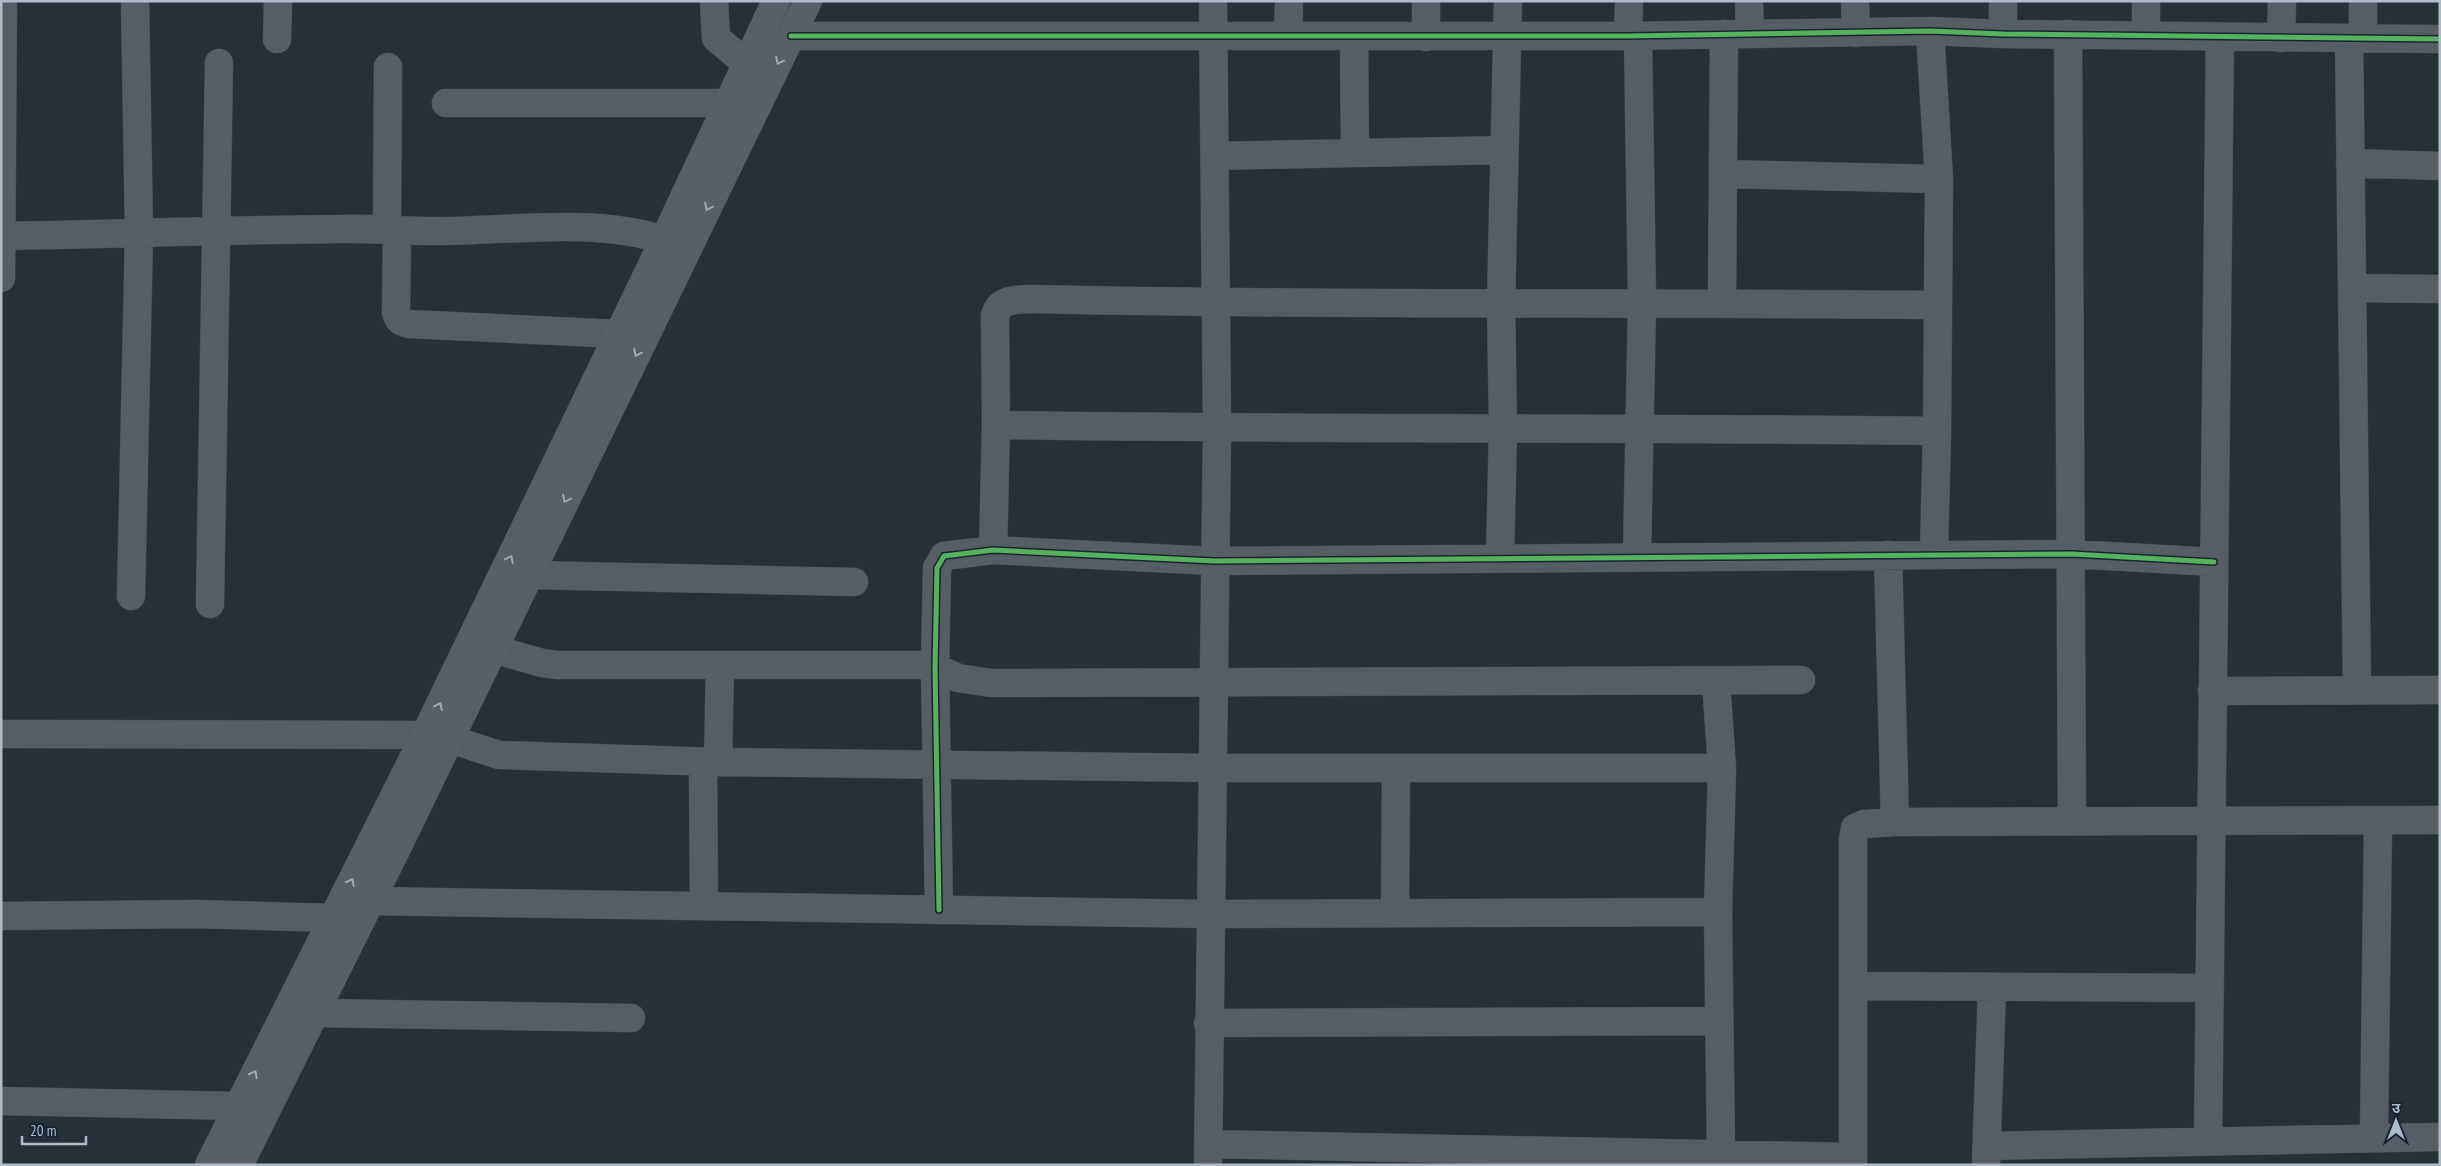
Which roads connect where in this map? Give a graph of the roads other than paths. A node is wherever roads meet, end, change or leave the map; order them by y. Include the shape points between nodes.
1 (3, 1) edge
2 (135, 1) edge
3 (278, 1) edge
4 (714, 1) edge
5 (776, 1) edge
6 (808, 1) edge
7 (1213, 1) edge
8 (1289, 1) edge
9 (1426, 1) edge
10 (1508, 1) edge
11 (1629, 1) edge
12 (1750, 1) edge
13 (1856, 1) edge
14 (2003, 1) edge
15 (2146, 1) edge
16 (2282, 1) edge
17 (2363, 1) edge
18 (1930, 31) junction
19 (1856, 33) junction
20 (1737, 34) junction
21 (2003, 34) junction
22 (2068, 34) junction
23 (1507, 35) junction
24 (2146, 35) junction
25 (791, 36) junction
26 (1213, 36) junction
27 (1288, 36) junction
28 (1354, 36) junction
29 (1633, 36) junction
30 (1426, 37) junction
31 (2220, 37) junction
32 (2281, 38) junction
33 (2356, 38) junction
34 (277, 39) dead end
35 (2440, 39) edge
36 (746, 63) junction
37 (219, 64) dead end
38 (388, 67) dead end
39 (446, 103) dead end
40 (727, 103) junction
41 (1504, 150) junction
42 (1355, 153) junction
43 (1215, 156) junction
44 (2350, 163) junction
45 (2440, 166) edge
46 (1723, 174) junction
47 (1939, 179) junction
48 (392, 230) junction
49 (218, 232) junction
50 (138, 233) junction
51 (2, 236) edge
52 (676, 243) junction
53 (1, 278) edge
54 (2352, 288) junction
55 (2440, 289) edge
56 (1642, 302) junction
57 (1214, 303) junction
58 (1722, 303) junction
59 (1501, 304) junction
60 (1938, 305) junction
61 (619, 334) junction
62 (996, 425) junction
63 (1216, 428) junction
64 (1641, 428) junction
65 (1503, 429) junction
66 (1937, 431) junction
67 (993, 550) junction
68 (1934, 554) junction
69 (2072, 554) junction
70 (1888, 555) junction
71 (1500, 557) junction
72 (1637, 557) junction
73 (1214, 561) junction
74 (2214, 562) junction
75 (529, 575) junction
76 (854, 582) dead end
77 (131, 596) dead end
78 (210, 604) dead end
79 (493, 649) junction
80 (720, 666) junction
81 (936, 667) junction
82 (1802, 680) dead end
83 (1716, 681) junction
84 (1215, 683) junction
85 (2357, 690) junction
86 (2440, 690) edge
87 (2212, 692) junction
88 (1, 734) edge
89 (437, 737) junction
90 (711, 762) junction
91 (937, 765) junction
92 (1213, 768) junction
93 (1396, 768) junction
94 (1722, 768) junction
95 (2211, 820) junction
96 (2378, 820) junction
97 (2440, 820) edge
98 (2072, 821) junction
99 (1896, 822) junction
100 (370, 901) junction
101 (704, 906) junction
102 (939, 910) junction
103 (1718, 912) junction
104 (1395, 913) junction
105 (1209, 914) junction
106 (1, 916) edge
107 (333, 918) junction
108 (1853, 986) junction
109 (1992, 988) junction
110 (2210, 988) junction
111 (315, 1013) junction
112 (631, 1018) dead end
113 (1719, 1021) junction
114 (1208, 1023) junction
115 (1, 1101) edge
116 (238, 1106) junction
117 (2440, 1137) edge
118 (2374, 1138) junction
119 (2208, 1141) junction
120 (1208, 1154) edge
121 (1721, 1154) junction
122 (1986, 1155) edge
123 (1344, 1156) edge
124 (1853, 1161) edge
125 (209, 1165) edge
126 (239, 1165) edge

1 - 51 street
2 - 50 street
3 - 34 street
4 - 36 street via 716,38
5 - 36 main road
6 - 25 main road
7 - 26 street
8 - 27 street
9 - 30 street
10 - 23 street
11 - 29 street
12 - 20 street
13 - 19 street
14 - 21 street
15 - 24 street
16 - 32 street
17 - 33 street
18 - 19 street
18 - 21 street
18 - 47 street
19 - 20 street
20 - 29 street
20 - 46 street
21 - 22 street
22 - 24 street
22 - 69 street
23 - 29 street
23 - 30 street
23 - 41 street
24 - 31 street
25 - 26 street
25 -> 52 main road
26 - 27 street
26 - 43 street
27 - 28 street
28 - 30 street
28 - 42 street
29 - 56 street
31 - 32 street
31 - 74 street
32 - 33 street
33 - 35 street
33 - 44 street
36 - 40 main road
37 - 49 street
38 - 48 street
39 - 40 street
40 - 52 main road
41 - 42 street
41 - 59 street
42 - 43 street
43 - 57 street
44 - 45 street
44 - 54 street
46 - 47 street
46 - 58 street
47 - 60 street
48 - 49 street
48 - 52 street via 576,226 616,228
48 - 61 street via 396,312 401,322
49 - 50 street
49 - 78 street
50 - 51 street
50 - 77 street
51 - 53 street
52 - 61 main road
52 -> 75 main road
54 - 55 street
54 - 85 street
56 - 58 street
56 - 59 street
56 - 64 street
57 - 59 street
57 - 62 street via 1029,298 1006,301 998,307 995,316
57 - 63 street
58 - 60 street
59 - 65 street
60 - 66 street
89 -> 61 main road
62 - 63 street
62 - 67 street
63 - 65 street
63 - 73 street
64 - 65 street
64 - 66 street
64 - 72 street
65 - 71 street
66 - 68 street
67 - 73 street
67 - 81 street via 944,556 939,561
68 - 69 street
68 - 70 street
69 - 74 street
69 - 98 street
70 - 72 street
70 - 99 street
71 - 72 street
71 - 73 street
73 - 84 street
74 - 87 street
75 - 76 street
75 - 79 main road
79 - 80 street via 557,665
79 - 89 main road
80 - 81 street
80 - 90 street
81 - 84 street via 958,678 991,683
81 - 91 street
82 - 83 street
83 - 84 street
83 - 94 street
84 - 92 street
85 - 86 street
85 - 87 street
87 - 95 street
88 - 89 street
89 - 90 street via 499,755
89 - 100 main road
107 -> 89 main road
90 - 91 street
90 - 101 street
91 - 92 street
91 - 102 street
92 - 93 street
92 - 105 street
93 - 94 street
93 - 104 street
94 - 103 street
95 - 96 street
95 - 98 street
95 - 110 street
96 - 97 street
96 - 118 street
98 - 99 street
99 - 108 street via 1864,824 1855,828
100 - 101 street
100 - 111 main road
101 - 102 street
102 - 105 street
103 - 104 street
103 - 113 street
104 - 105 street
105 - 114 street
106 - 107 street via 196,914
116 -> 107 main road
108 - 109 street
108 - 124 street
109 - 110 street
109 - 122 street
110 - 119 street
111 - 112 street
111 - 126 main road
113 - 114 street
113 - 121 street
114 - 120 street
115 - 116 street
116 - 125 main road
117 - 118 street
118 - 119 street
119 - 122 street
120 - 123 street
121 - 123 street
121 - 124 street

